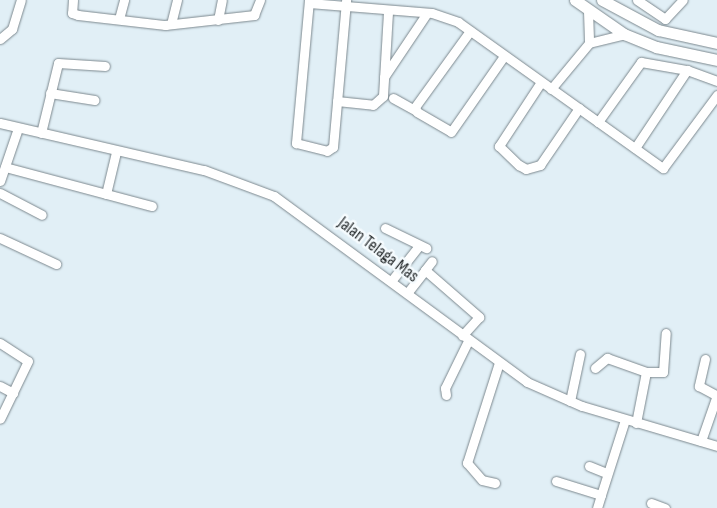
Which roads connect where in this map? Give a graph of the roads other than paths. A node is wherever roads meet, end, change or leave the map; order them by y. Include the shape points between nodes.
1 (21, 0) edge
2 (72, 0) edge
3 (124, 0) edge
4 (177, 0) edge
5 (222, 0) edge
6 (260, 0) edge
7 (575, 0) edge
8 (602, 0) edge
9 (637, 0) edge
10 (683, 0) edge
11 (309, 2) edge
12 (346, 3) edge
13 (369, 5) edge
14 (588, 11) junction
15 (388, 12) junction
16 (427, 13) junction
17 (119, 19) junction
18 (218, 20) junction
19 (171, 24) junction
20 (470, 31) junction
21 (624, 34) junction
22 (0, 39) edge
23 (589, 43) junction
24 (717, 43) edge
25 (504, 56) junction
26 (717, 60) edge
27 (105, 66) dead end
28 (688, 70) junction
29 (384, 77) junction
30 (717, 81) edge
31 (541, 82) junction
32 (551, 89) junction
33 (50, 94) junction
34 (717, 95) edge
35 (393, 98) dead end
36 (94, 100) dead end
37 (337, 101) junction
38 (578, 108) junction
39 (415, 110) junction
40 (598, 122) junction
41 (0, 123) edge
42 (18, 128) junction
43 (41, 133) junction
44 (635, 148) junction
45 (116, 152) junction
46 (5, 167) junction
47 (0, 181) edge
48 (0, 193) edge
49 (106, 194) junction
50 (152, 206) dead end
51 (42, 215) dead end
52 (385, 228) dead end
53 (0, 238) edge
54 (432, 261) dead end
55 (56, 264) dead end
56 (425, 270) junction
57 (392, 280) junction
58 (408, 292) junction
59 (666, 333) dead end
60 (465, 338) junction
61 (0, 343) edge
62 (580, 354) dead end
63 (705, 359) dead end
64 (499, 364) junction
65 (595, 368) dead end
66 (646, 372) junction
67 (0, 386) edge
68 (13, 393) junction
69 (446, 395) dead end
70 (716, 395) edge
71 (570, 401) junction
72 (0, 419) edge
73 (625, 420) junction
74 (636, 424) junction
75 (701, 441) junction
76 (717, 446) edge
77 (589, 466) dead end
78 (606, 473) junction
79 (556, 480) dead end
80 (495, 483) dead end
81 (600, 495) junction
82 (651, 503) dead end
83 (597, 508) edge
84 (665, 508) edge

1 - 22 street via 12,29
2 - 17 street via 72,13
3 - 17 street
4 - 19 street
5 - 18 street
6 - 18 street via 254,15
7 - 14 street
8 - 24 street via 658,30
9 - 10 street via 665,19
11 - 12 street
11 - 37 street via 297,145 332,149
12 - 13 street
12 - 37 street
13 - 15 street
14 - 21 street
14 - 23 street
15 - 16 street
15 - 29 street
16 - 20 street
16 - 29 street
17 - 19 street
18 - 19 street
20 - 25 street
20 - 39 street
21 - 23 street
21 - 26 street via 656,47
23 - 32 street
25 - 31 street
25 - 39 street via 451,132
27 - 33 street via 61,62
28 - 30 street
28 - 40 street via 638,63
28 - 44 street
29 - 37 street via 384,96 378,102
31 - 32 street
31 - 38 street via 500,146 526,170 540,165
32 - 38 street
33 - 36 street
33 - 43 street
34 - 44 street via 667,167 660,167
35 - 39 street
38 - 40 street
40 - 44 street
41 - 42 street, Jalan Telaga Mas
42 - 43 street, Jalan Telaga Mas
42 - 46 street
43 - 45 street, Jalan Telaga Mas
45 - 49 street
45 - 57 street, Jalan Telaga Mas via 204,170 274,196
46 - 47 street
46 - 49 street
48 - 51 street
49 - 50 street
52 - 57 street via 422,248
53 - 55 street
54 - 56 street
56 - 58 street
56 - 60 street via 481,319
57 - 58 street, Jalan Telaga Mas
58 - 60 street, Jalan Telaga Mas
59 - 66 street via 663,372
60 - 64 street, Jalan Telaga Mas
60 - 69 street via 445,388
61 - 68 street via 28,361
62 - 71 street
63 - 70 street via 699,386
64 - 71 street, Jalan Telaga Mas
64 - 80 street via 467,463 482,480
65 - 66 street via 607,358
66 - 74 street
67 - 68 street
68 - 72 street
70 - 75 street
71 - 73 street, Jalan Telaga Mas
73 - 74 street, Jalan Telaga Mas
73 - 78 street
74 - 75 street, Jalan Telaga Mas
75 - 76 street, Jalan Telaga Mas
77 - 78 street
78 - 81 street
79 - 81 street
81 - 83 street
82 - 84 street

